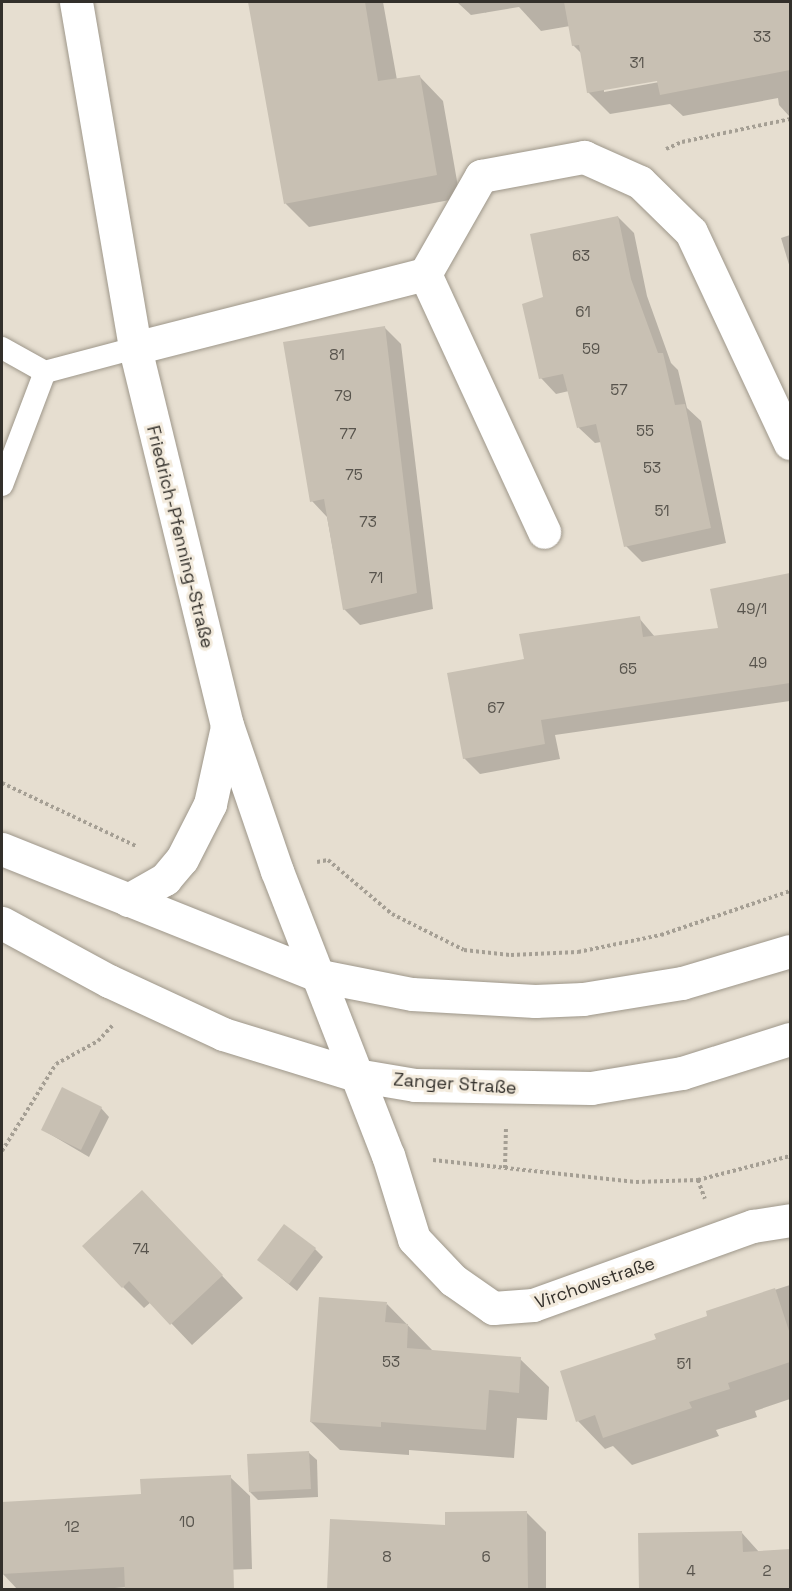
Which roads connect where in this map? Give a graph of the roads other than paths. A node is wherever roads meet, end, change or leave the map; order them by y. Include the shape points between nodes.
1 (76, 2) edge
2 (425, 274) junction
3 (2, 348) edge
4 (135, 348) junction
5 (45, 372) junction
6 (790, 443) edge
7 (2, 485) edge
8 (544, 532) dead end
9 (227, 725) junction
10 (2, 849) edge
11 (128, 900) junction
12 (2, 923) edge
13 (790, 951) edge
14 (320, 976) junction
15 (790, 1039) edge
16 (356, 1075) junction
17 (790, 1220) edge

1 - 4 street, Friedrich-Pfenning-Straße
2 - 4 street
2 - 6 street via 481,176 584,157 640,182 691,232
2 - 8 street
3 - 5 lane
4 - 5 lane
4 - 9 street, Friedrich-Pfenning-Straße
5 - 7 lane
9 - 11 street, Friedrich-Pfenning-Straße via 210,804 182,859 165,879
9 - 14 street, Friedrich-Pfenning-Straße via 277,871
10 - 11 street
11 - 14 street
12 - 16 street, Zanger Straße via 109,981 223,1034
13 - 14 street via 682,983 584,999 535,1001 412,994
14 - 16 street, Friedrich-Pfenning-Straße
15 - 16 street, Zanger Straße via 682,1073 591,1088 427,1086
16 - 17 street, Virchowstraße via 388,1155 414,1239 453,1280 493,1308 533,1305 753,1226

